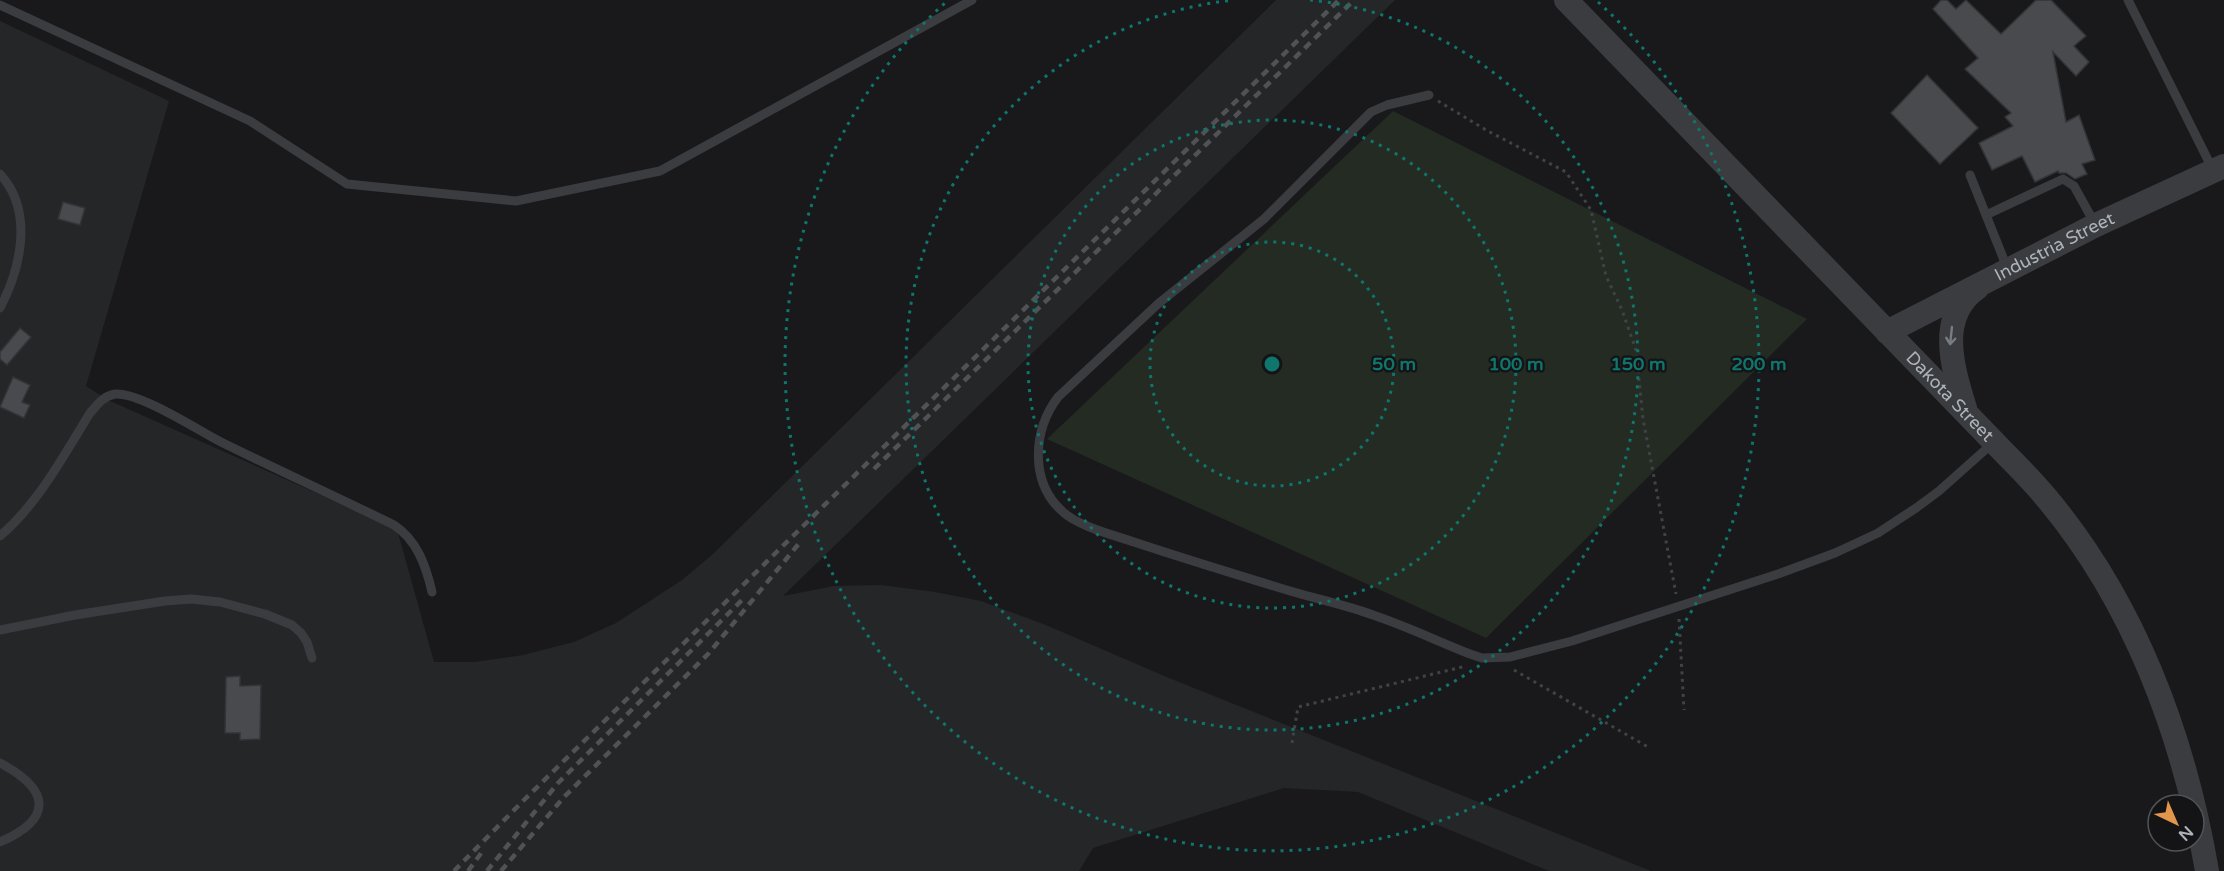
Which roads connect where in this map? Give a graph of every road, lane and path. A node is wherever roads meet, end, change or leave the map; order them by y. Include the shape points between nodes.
1 (972, 0) edge
2 (1566, 0) edge
3 (2128, 0) edge
4 (0, 5) edge
5 (1429, 95) joint
6 (2218, 168) edge
7 (0, 174) edge
8 (1970, 175) dead end
9 (1986, 215) junction
10 (2096, 225) junction
11 (2002, 272) junction
12 (0, 308) edge
13 (1887, 332) junction
14 (1968, 415) junction
15 (1994, 442) junction
16 (0, 536) edge
17 (432, 592) dead end
18 (1678, 607) junction
19 (0, 630) edge
20 (312, 658) dead end
21 (1495, 658) junction
22 (1684, 710) dead end
23 (1292, 743) dead end
24 (1648, 747) dead end
25 (0, 763) edge
26 (0, 842) edge
27 (2207, 871) edge

1 - 4 lane via 660,171 516,201 348,184 250,121
2 - 13 street, Dakota Street
3 - 6 lane
5 - 18 path via 1566,172 1591,210 1606,276 1636,350 1643,419
5 - 21 lane via 1371,112 1264,219 1159,303 1058,397 1044,420 1040,477 1051,500 1064,514 1104,531 1373,615 1470,654
6 - 10 street, Industria Street
7 - 12 lane via 16,202 21,230 19,256
8 - 9 lane
9 - 10 lane via 2063,179 2074,186
9 - 11 lane
10 - 11 street, Industria Street
11 - 13 street, Industria Street
11 -> 14 street via 1972,291 1959,307 1952,327 1954,372
13 - 14 street, Dakota Street
14 - 15 street, Dakota Street
15 - 18 lane via 1939,491 1878,533 1778,574
15 - 27 street, Dakota Street via 2045,496 2079,542 2131,627 2186,771
16 - 17 lane via 30,505 101,400 113,394 124,395 393,525 418,551
18 - 21 lane via 1572,641
18 - 22 path
19 - 20 lane via 191,599 220,602 284,620 301,633
21 - 23 path via 1298,707
21 - 24 path
25 - 26 lane via 27,780 35,789 39,806 29,826

